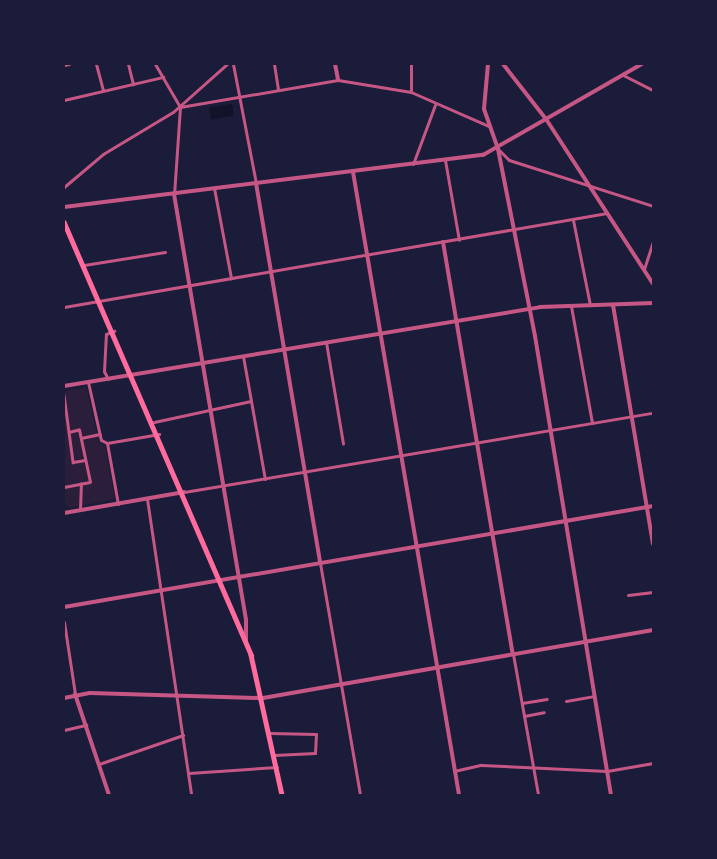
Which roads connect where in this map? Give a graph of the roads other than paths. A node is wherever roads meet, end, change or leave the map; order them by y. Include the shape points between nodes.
1 (69, 64) edge
2 (96, 64) edge
3 (128, 64) edge
4 (155, 64) edge
5 (226, 64) edge
6 (233, 64) edge
7 (274, 64) edge
8 (335, 64) edge
9 (411, 64) edge
10 (488, 64) edge
11 (503, 64) edge
12 (642, 64) edge
13 (64, 66) edge
14 (623, 74) junction
15 (163, 78) junction
16 (338, 80) junction
17 (134, 84) junction
18 (103, 90) junction
19 (278, 90) junction
20 (653, 90) edge
21 (411, 92) junction
22 (241, 97) junction
23 (64, 100) edge
24 (435, 105) junction
25 (180, 107) junction
26 (546, 120) junction
27 (488, 126) junction
28 (498, 149) junction
29 (445, 160) junction
30 (413, 164) junction
31 (353, 172) junction
32 (256, 183) junction
33 (588, 184) junction
34 (64, 187) edge
35 (214, 188) junction
36 (174, 194) junction
37 (653, 206) edge
38 (64, 207) edge
39 (607, 213) junction
40 (573, 220) junction
41 (64, 222) edge
42 (513, 230) junction
43 (459, 240) junction
44 (653, 241) edge
45 (443, 242) junction
46 (165, 252) dead end
47 (367, 256) junction
48 (84, 265) junction
49 (644, 269) junction
50 (271, 272) junction
51 (231, 278) junction
52 (653, 284) edge
53 (189, 285) junction
54 (100, 300) junction
55 (653, 303) edge
56 (590, 305) junction
57 (613, 305) junction
58 (571, 306) junction
59 (64, 307) edge
60 (528, 309) junction
61 (457, 321) junction
62 (114, 331) junction
63 (380, 333) junction
64 (326, 342) junction
65 (284, 349) junction
66 (243, 356) junction
67 (202, 363) junction
68 (134, 375) junction
69 (108, 379) junction
70 (88, 382) junction
71 (64, 386) edge
72 (64, 395) edge
73 (251, 402) junction
74 (653, 412) edge
75 (210, 413) junction
76 (632, 416) junction
77 (154, 422) junction
78 (592, 423) junction
79 (548, 430) junction
80 (71, 432) junction
81 (100, 434) junction
82 (159, 434) junction
83 (81, 438) junction
84 (107, 443) junction
85 (478, 443) junction
86 (343, 444) dead end
87 (400, 456) junction
88 (85, 460) junction
89 (305, 472) junction
90 (265, 479) junction
91 (81, 484) junction
92 (222, 486) junction
93 (64, 487) edge
94 (184, 492) junction
95 (147, 499) junction
96 (118, 504) junction
97 (653, 506) edge
98 (647, 507) junction
99 (80, 510) junction
100 (64, 513) edge
101 (563, 521) junction
102 (494, 533) junction
103 (653, 544) edge
104 (416, 546) junction
105 (320, 563) junction
106 (239, 576) junction
107 (220, 580) junction
108 (159, 590) junction
109 (653, 592) edge
110 (628, 596) dead end
111 (64, 607) edge
112 (64, 622) edge
113 (653, 630) edge
114 (246, 641) junction
115 (585, 642) junction
116 (513, 654) junction
117 (437, 668) junction
118 (341, 684) junction
119 (75, 694) junction
120 (176, 695) junction
121 (594, 696) junction
122 (64, 698) edge
123 (263, 698) junction
124 (548, 698) dead end
125 (566, 701) dead end
126 (522, 703) junction
127 (544, 712) dead end
128 (524, 716) junction
129 (86, 725) junction
130 (64, 730) edge
131 (270, 733) junction
132 (183, 735) junction
133 (274, 756) junction
134 (653, 763) edge
135 (99, 764) junction
136 (277, 767) junction
137 (533, 767) junction
138 (454, 771) junction
139 (607, 771) junction
140 (189, 773) junction
141 (108, 795) edge
142 (191, 795) edge
143 (282, 795) edge
144 (360, 795) edge
145 (459, 795) edge
146 (538, 795) edge
147 (611, 795) edge

1 - 13 street
2 - 18 street
3 - 17 street
4 - 15 street
5 - 25 street
6 - 22 street
7 - 19 street
8 - 16 street
9 - 21 street
10 - 27 street via 483,99
11 - 26 street
12 - 14 street
14 - 20 street
14 - 26 street
15 - 17 street
15 - 25 street
16 - 19 street
16 - 21 street
17 - 18 street
18 - 23 street
19 - 22 street
21 - 24 street
22 - 25 street
22 - 32 street
24 - 27 street
24 - 30 street
25 - 34 street via 103,154
25 - 36 street
26 - 28 street
26 - 33 street
27 - 28 street
28 - 29 street
28 - 33 street via 509,160
28 - 42 street
29 - 30 street
29 - 43 street
30 - 31 street
31 - 32 street
31 - 47 street
32 - 35 street
32 - 50 street
33 - 37 street
33 - 39 street
35 - 36 street
35 - 51 street
36 - 38 street
36 - 53 street
39 - 40 street
39 - 49 street
40 - 42 street
40 - 56 street
41 - 48 main road
42 - 43 street
42 - 60 street
43 - 45 street
44 - 49 street
45 - 47 street
45 - 61 street
46 - 48 street
47 - 50 street
47 - 63 street
48 - 54 main road
49 - 52 street
50 - 51 street
50 - 65 street
51 - 53 street
53 - 54 street
53 - 67 street
54 - 59 street
54 - 62 main road
55 - 57 street
56 - 57 street
56 - 58 street
57 - 76 street
58 - 60 street
58 - 78 street
60 - 61 street
60 - 79 street
61 - 63 street
61 - 85 street
62 - 68 main road
62 - 69 street via 106,334 104,371
63 - 64 street
63 - 87 street
64 - 65 street
64 - 86 street
65 - 66 street
65 - 89 street
66 - 67 street
66 - 73 street
67 - 68 street
67 - 75 street
68 - 69 street
68 - 77 main road
69 - 70 street
70 - 71 street
70 - 81 street
72 - 80 street
73 - 75 street
73 - 90 street
74 - 76 street
75 - 77 street
75 - 92 street
76 - 78 street
76 - 98 street
77 - 82 main road
78 - 79 street
79 - 85 street
79 - 101 street
80 - 83 street via 79,430
80 - 88 street via 73,462
81 - 83 street
81 - 84 street
82 - 84 street
82 - 94 main road
83 - 88 street
84 - 96 street
85 - 87 street
85 - 102 street
87 - 89 street
87 - 104 street
88 - 91 street via 90,482
89 - 90 street
89 - 105 street
90 - 92 street
91 - 93 street
91 - 99 street
92 - 94 street
92 - 106 street
94 - 95 street
94 - 107 main road
95 - 96 street
95 - 108 street
96 - 99 street
97 - 98 street
98 - 101 street
98 - 103 street
99 - 100 street
101 - 102 street
101 - 115 street
102 - 104 street
102 - 116 street
104 - 105 street
104 - 117 street
105 - 106 street
105 - 118 street
106 - 107 street
106 - 114 street
107 - 108 street
107 - 114 main road
108 - 111 street
108 - 120 street
109 - 110 street
112 - 119 street
113 - 115 street
114 - 123 main road
115 - 116 street
115 - 121 street
116 - 117 street
116 - 126 street
117 - 118 street
117 - 138 street
118 - 123 street
118 - 144 street
119 - 120 street
119 - 122 street
119 - 129 street
120 - 123 street
120 - 132 street
121 - 125 street
121 - 139 street
123 - 131 main road
124 - 126 street
126 - 128 street
127 - 128 street
128 - 137 street
129 - 130 street
129 - 135 street
131 - 133 main road
131 - 133 street via 316,734 315,754
132 - 135 street
132 - 140 street
133 - 136 main road
134 - 139 street
135 - 141 street
136 - 140 street
136 - 143 main road
137 - 138 street via 482,765
137 - 139 street
137 - 146 street
138 - 145 street
139 - 147 street
140 - 142 street

